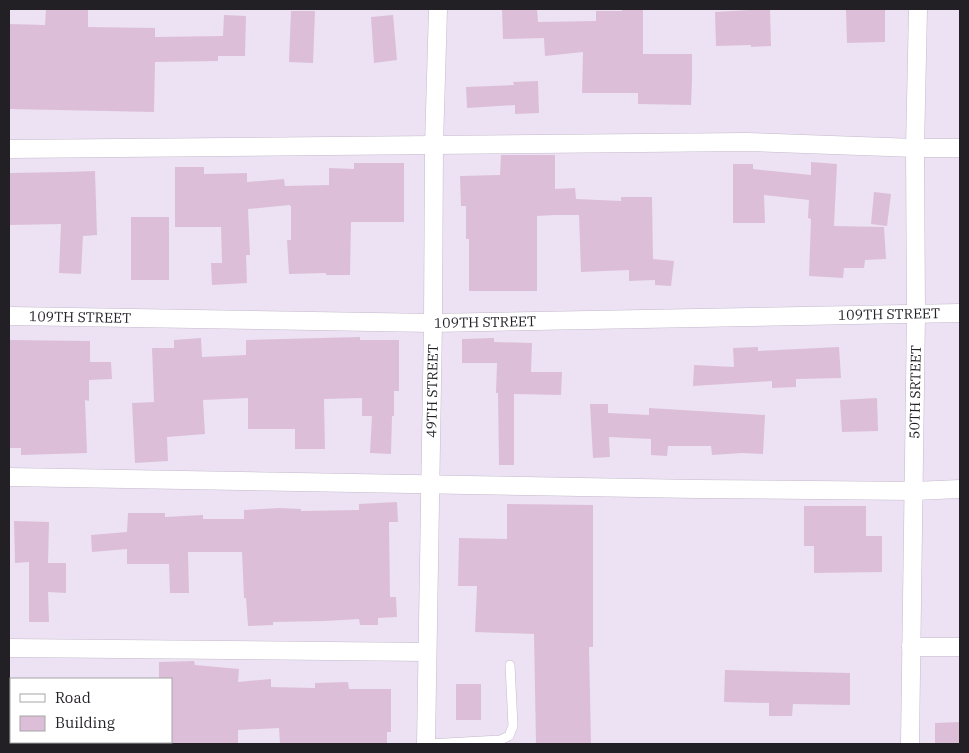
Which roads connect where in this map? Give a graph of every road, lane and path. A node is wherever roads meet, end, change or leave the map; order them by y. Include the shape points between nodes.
1 (438, 9) edge
2 (918, 9) edge
3 (434, 145) junction
4 (915, 148) junction
5 (960, 148) edge
6 (9, 149) edge
7 (960, 313) edge
8 (916, 314) junction
9 (9, 316) edge
10 (433, 323) junction
11 (9, 477) edge
12 (430, 484) junction
13 (960, 489) edge
14 (914, 491) junction
15 (960, 646) edge
16 (911, 647) junction
17 (9, 648) edge
18 (427, 652) junction
19 (510, 665) dead end
20 (427, 744) edge
21 (910, 744) edge

1 - 3 street, 49TH STREET
2 - 4 street, 50TH SRTEET
3 - 4 street via 746,142
3 - 6 street
3 - 10 street, 49TH STREET
4 - 5 street
4 - 8 street, 50TH SRTEET
7 - 8 street, 109TH STREET
8 - 10 street, 109TH STREET
8 - 14 street, 50TH SRTEET
9 - 10 street, 109TH STREET
10 - 12 street, 49TH STREET
11 - 12 street
12 - 14 street
12 - 18 street, 49TH STREET
13 - 14 street
14 - 16 street, 50TH SRTEET
15 - 16 street
16 - 21 street, 50TH SRTEET
17 - 18 street
18 - 20 street, 49TH STREET
19 - 20 lane via 513,726 509,736 500,740

